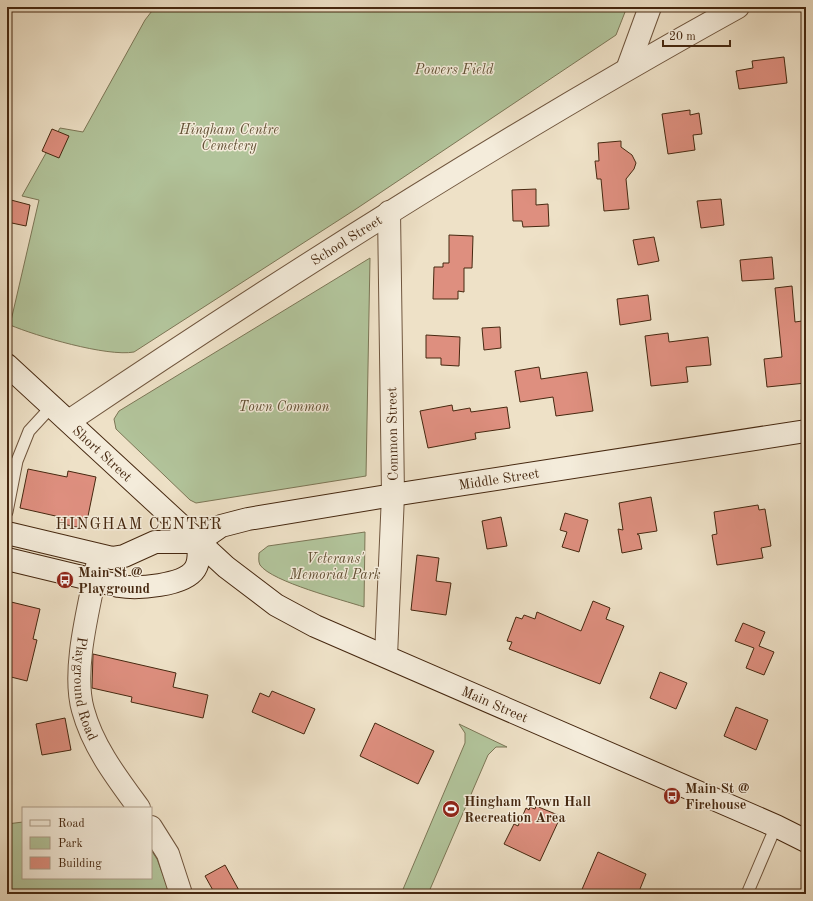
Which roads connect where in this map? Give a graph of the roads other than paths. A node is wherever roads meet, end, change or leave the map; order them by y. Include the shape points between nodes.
1 (650, 7) edge
2 (738, 7) edge
3 (628, 67) junction
4 (389, 212) junction
5 (7, 365) edge
6 (52, 406) junction
7 (69, 421) junction
8 (806, 431) edge
9 (393, 495) junction
10 (7, 512) edge
11 (7, 533) edge
12 (198, 542) junction
13 (99, 556) junction
14 (7, 559) edge
15 (95, 579) junction
16 (386, 656) junction
17 (138, 807) edge
18 (776, 826) junction
19 (152, 829) edge
20 (806, 841) edge
21 (181, 894) edge
22 (747, 894) edge

1 - 3 street
2 - 3 street, School Street
3 - 4 street, School Street
4 - 7 street, School Street
4 - 9 street, Common Street
5 - 6 street, Short Street
6 - 7 street, Short Street
6 - 10 lane via 29,431 17,461
7 - 12 street, Short Street
8 - 9 street, Middle Street
9 - 12 street, Middle Street via 248,519 221,526
9 - 16 street, Common Street
11 - 13 street
12 - 13 street via 155,542 124,556
12 - 15 street via 196,568 190,574 158,586 134,588
12 - 16 street, Main Street via 250,587 276,605 315,626
13 - 15 street, Playground Road
14 - 15 street
15 - 17 street, Playground Road via 82,650 79,689 90,732 110,768
16 - 18 street, Main Street
18 - 20 street, Main Street
18 - 22 lane
19 - 21 street via 168,854

